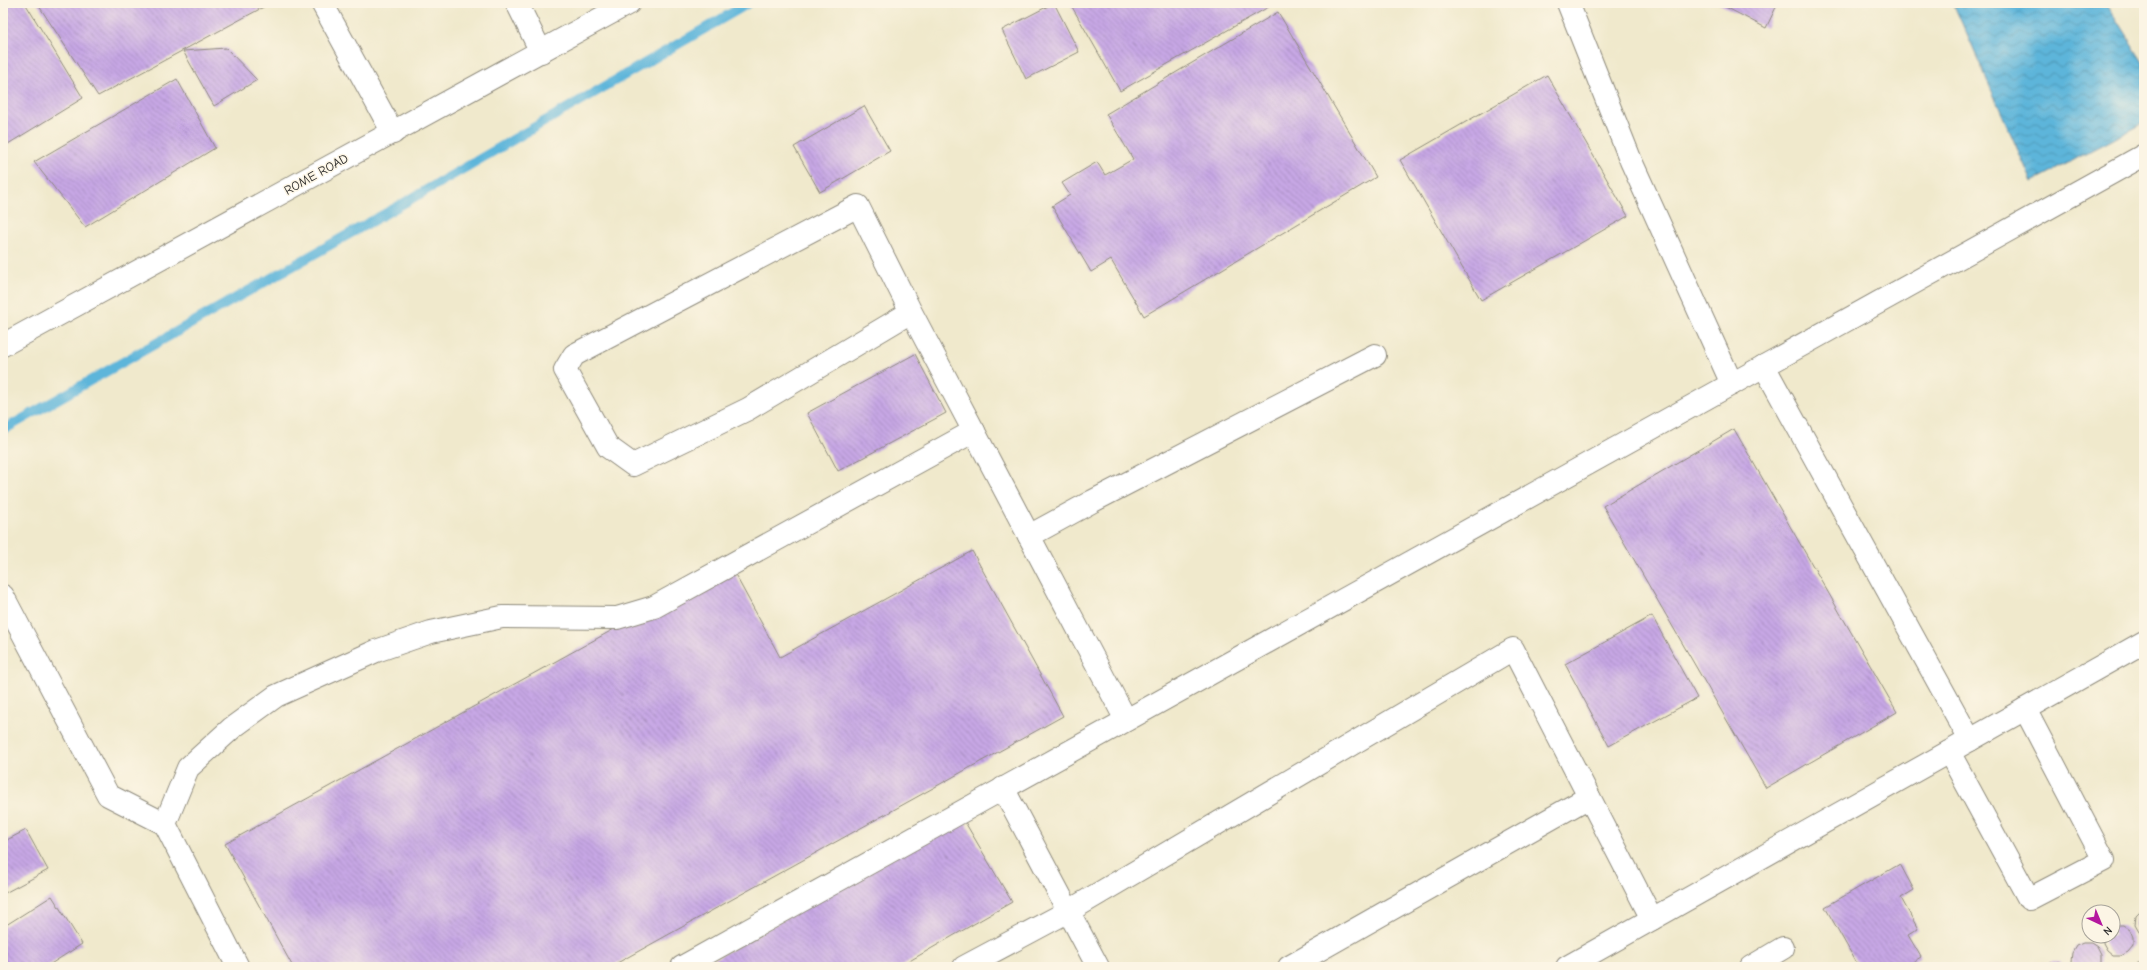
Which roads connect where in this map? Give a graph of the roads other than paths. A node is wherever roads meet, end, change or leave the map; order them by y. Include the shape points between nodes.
1 (322, 3) edge
2 (517, 3) edge
3 (629, 3) edge
4 (1568, 3) edge
5 (541, 52) junction
6 (393, 133) junction
7 (2144, 155) edge
8 (911, 312) junction
9 (3, 345) edge
10 (1375, 355) dead end
11 (1764, 366) junction
12 (1732, 384) junction
13 (974, 431) junction
14 (1029, 536) junction
15 (3, 596) edge
16 (2144, 642) edge
17 (2025, 709) junction
18 (1126, 720) junction
19 (1970, 740) junction
20 (1949, 752) junction
21 (1004, 788) junction
22 (1589, 797) junction
23 (165, 824) junction
24 (1069, 911) junction
25 (1652, 919) junction
26 (1784, 948) dead end
27 (238, 967) edge
28 (682, 967) edge
29 (964, 967) edge
30 (1098, 967) edge
31 (1289, 967) edge
32 (1567, 967) edge
33 (1751, 967) edge

1 - 6 lane
2 - 5 lane
3 - 5 lane, ROME ROAD
4 - 12 lane via 1630,161
5 - 6 lane, ROME ROAD
6 - 9 lane, ROME ROAD
7 - 11 lane
8 - 8 lane via 748,409 633,465 608,447 565,370 574,355 858,206
8 - 13 lane
10 - 14 lane
11 - 12 lane
11 - 19 lane
12 - 18 lane
13 - 14 lane
13 - 23 lane via 654,606 617,618 502,617 431,632 376,651 276,696 232,728 188,768
14 - 18 lane
15 - 23 lane via 108,795
16 - 17 lane
17 - 19 lane
17 - 20 lane via 2104,860 2029,899
18 - 21 lane
19 - 20 lane
20 - 25 lane
21 - 24 lane
21 - 28 lane
22 - 24 lane via 1513,649
22 - 25 lane
22 - 31 lane
23 - 27 lane
24 - 29 lane
24 - 30 lane
25 - 32 lane
26 - 33 lane

